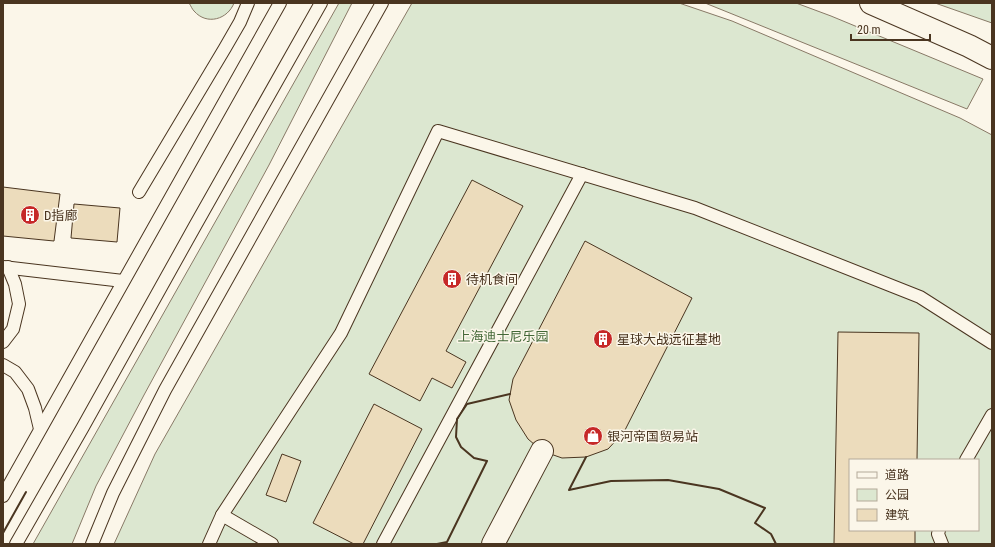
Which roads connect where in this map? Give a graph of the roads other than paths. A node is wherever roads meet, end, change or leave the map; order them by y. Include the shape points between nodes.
1 (248, 3) edge
2 (280, 3) edge
3 (321, 3) edge
4 (382, 3) edge
5 (871, 3) edge
6 (992, 58) edge
7 (582, 174) junction
8 (139, 192) dead end
9 (6, 267) edge
10 (123, 281) junction
11 (3, 342) edge
12 (992, 342) edge
13 (3, 365) edge
14 (992, 415) edge
15 (40, 429) junction
16 (542, 451) dead end
17 (967, 459) edge
18 (5, 490) edge
19 (222, 515) junction
20 (939, 531) edge
21 (16, 544) edge
22 (92, 544) edge
23 (209, 544) edge
24 (272, 544) edge
25 (383, 544) edge
26 (493, 544) edge
27 (942, 544) edge

1 - 8 lane via 240,22
2 - 10 lane
3 - 21 lane
4 - 22 lane via 165,390 113,493
5 - 6 street
7 - 12 lane via 695,208 920,297
7 - 19 lane via 438,131 341,333
7 - 25 lane
9 - 10 lane
9 - 11 lane via 15,284 19,304 13,328
10 - 15 lane
13 - 15 lane via 15,372 28,389
14 - 17 lane
15 - 18 lane
16 - 26 street
19 - 23 lane
19 - 24 lane
20 - 27 lane

